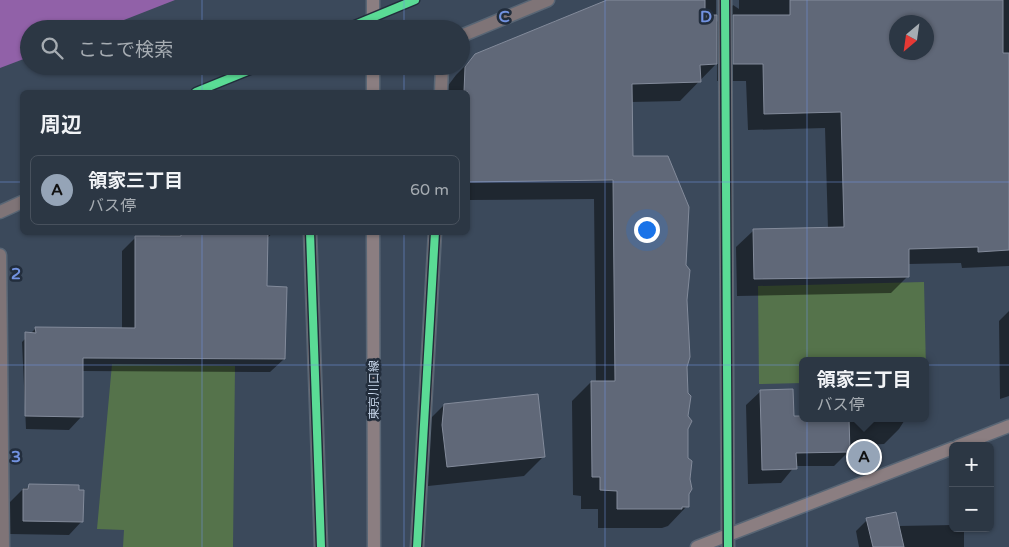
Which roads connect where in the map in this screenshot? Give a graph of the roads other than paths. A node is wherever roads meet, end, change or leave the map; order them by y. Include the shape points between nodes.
1 (373, 0) edge
2 (548, 0) edge
3 (725, 0) edge
4 (373, 20) edge
5 (470, 32) edge
6 (373, 75) edge
7 (442, 75) edge
8 (373, 90) edge
9 (441, 90) edge
10 (20, 203) edge
11 (0, 212) edge
12 (310, 235) edge
13 (373, 235) edge
14 (435, 235) edge
15 (0, 255) edge
16 (1009, 426) edge
17 (968, 442) edge
18 (949, 450) edge
19 (728, 541) edge
20 (3, 547) edge
21 (321, 547) edge
22 (374, 547) edge
23 (416, 547) edge
24 (697, 547) edge

1 - 4 main road
2 - 5 street
3 - 19 street
6 - 8 main road
7 - 9 street
10 - 11 street
12 - 21 street
13 - 22 main road, 東京川口線
14 - 23 street
15 - 20 street
16 - 17 main road
18 - 19 main road
19 - 24 main road

